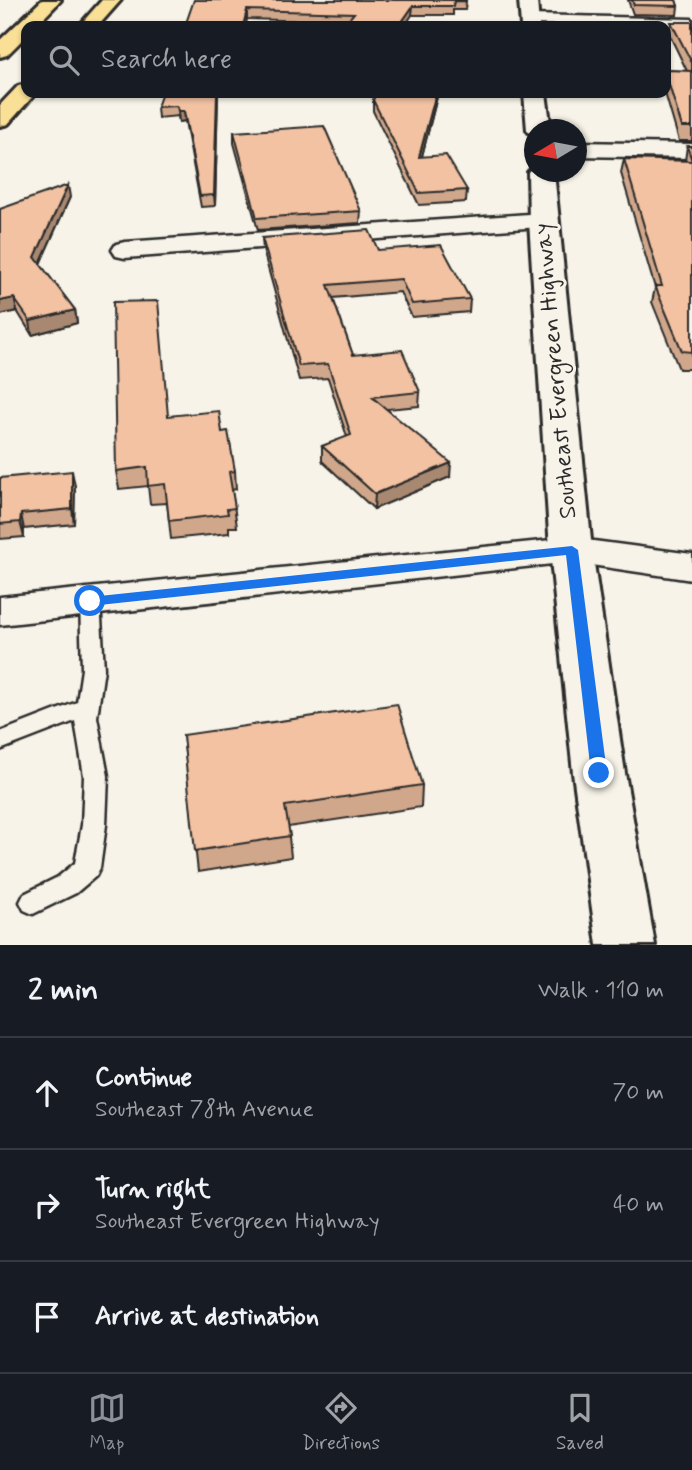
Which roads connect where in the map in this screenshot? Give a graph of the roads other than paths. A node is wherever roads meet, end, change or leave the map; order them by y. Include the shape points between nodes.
1 (121, 0) edge
2 (528, 0) edge
3 (60, 5) edge
4 (107, 6) edge
5 (44, 21) edge
6 (93, 21) edge
7 (530, 21) edge
8 (671, 24) edge
9 (692, 24) edge
10 (21, 43) edge
11 (21, 53) edge
12 (4, 60) edge
13 (21, 96) edge
14 (536, 98) edge
15 (0, 119) edge
16 (538, 119) edge
17 (587, 149) edge
18 (692, 151) edge
19 (541, 182) edge
20 (543, 221) junction
21 (125, 250) dead end
22 (572, 550) junction
23 (692, 567) edge
24 (90, 601) junction
25 (0, 611) edge
26 (88, 707) junction
27 (0, 741) edge
28 (33, 902) dead end
29 (626, 945) edge

1 - 4 highway
2 - 7 street
3 - 5 highway
4 - 6 highway
8 - 9 street
10 - 12 highway
11 - 12 highway
13 - 15 highway
14 - 16 street
17 - 18 street
19 - 20 street, Southeast Evergreen Highway
20 - 21 street
20 - 22 street, Southeast Evergreen Highway
22 - 23 street
22 - 24 street
22 - 29 street, Southeast Evergreen Highway
24 - 25 street
24 - 26 lane via 93,670
26 - 27 lane
26 - 28 lane via 96,776 87,868 67,885

